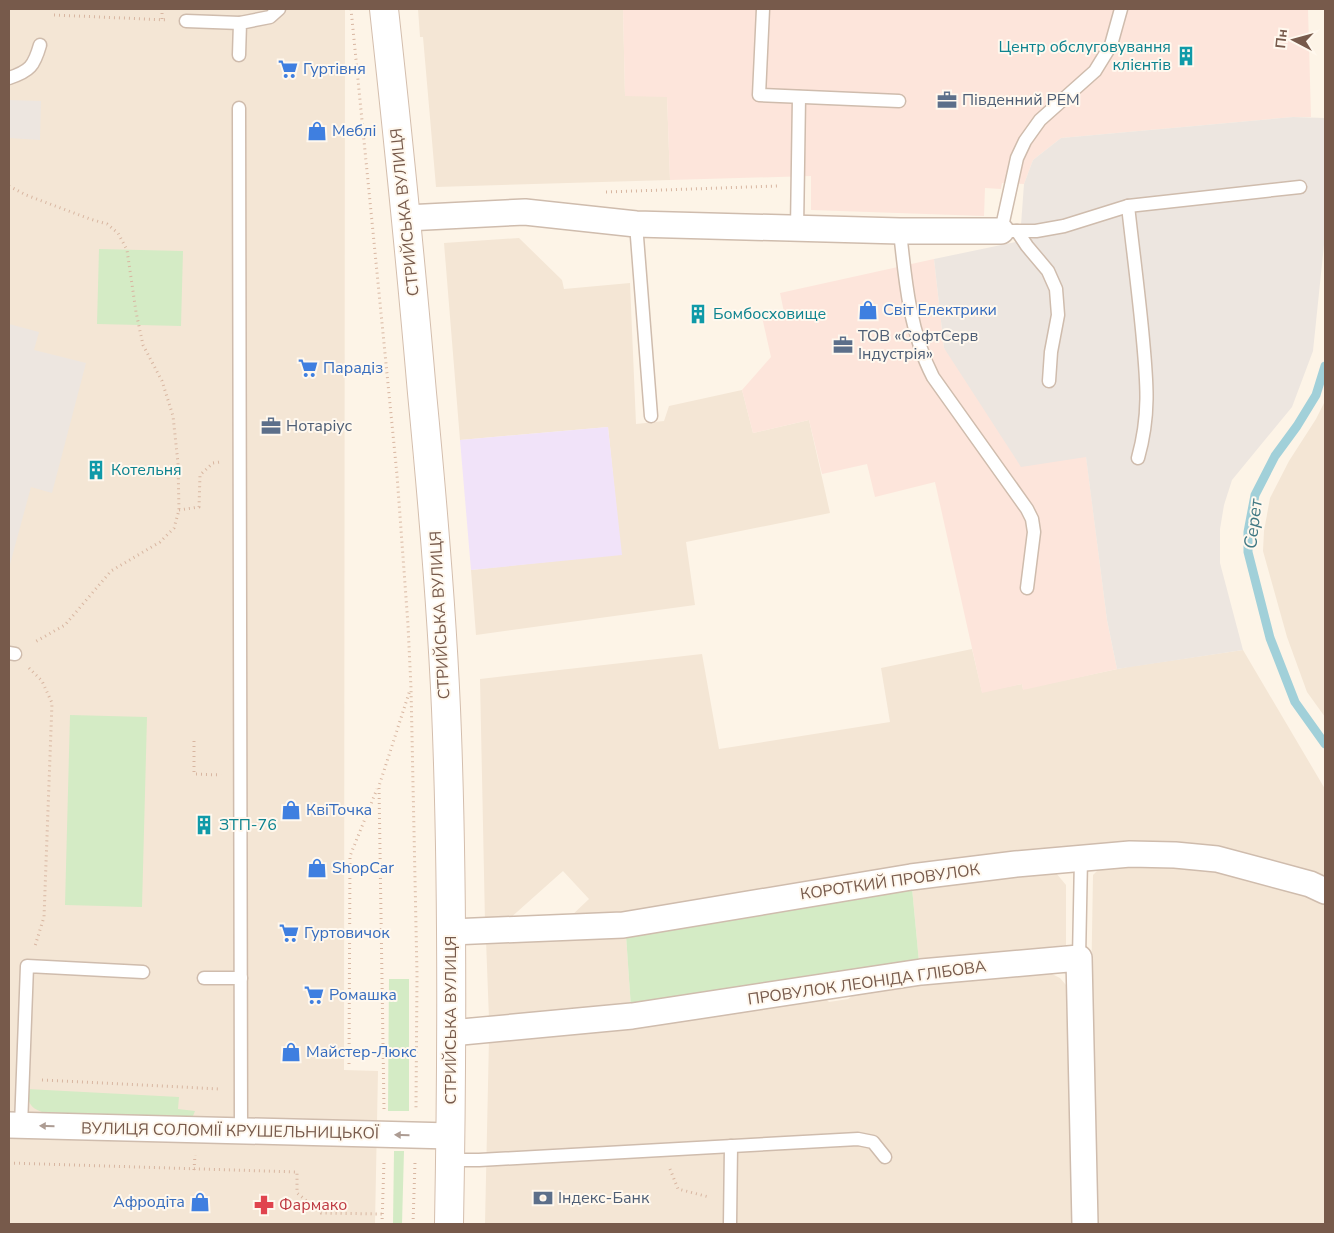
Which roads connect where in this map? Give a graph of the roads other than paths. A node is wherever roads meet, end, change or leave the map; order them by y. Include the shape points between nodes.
1 (279, 9) edge
2 (384, 9) edge
3 (762, 9) edge
4 (1121, 9) edge
5 (186, 21) dead end
6 (240, 23) junction
7 (40, 44) dead end
8 (239, 55) dead end
9 (9, 78) edge
10 (799, 97) junction
11 (899, 101) dead end
12 (239, 108) dead end
13 (1300, 187) dead end
14 (1128, 206) junction
15 (406, 218) junction
16 (636, 224) junction
17 (797, 229) junction
18 (900, 231) junction
19 (1009, 231) junction
20 (1049, 381) dead end
21 (651, 416) dead end
22 (1138, 458) dead end
23 (1027, 588) dead end
24 (1081, 858) junction
25 (1325, 891) edge
26 (451, 932) junction
27 (1079, 958) junction
28 (143, 972) dead end
29 (204, 978) dead end
30 (241, 978) junction
31 (451, 1033) junction
32 (15, 1126) edge
33 (241, 1131) junction
34 (731, 1146) junction
35 (450, 1148) junction
36 (885, 1157) dead end
37 (449, 1224) edge
38 (730, 1224) edge
39 (1085, 1224) edge

1 - 6 lane via 270,17
2 - 15 main road, СТРИЙСЬКА ВУЛИЦЯ
3 - 10 lane via 759,95
4 - 19 lane via 1111,45 1095,71 1040,120 1025,141 1017,158
5 - 6 lane
6 - 8 lane
7 - 9 lane via 36,60 25,72
10 - 11 lane
10 - 17 lane
12 - 30 lane
13 - 14 lane
14 - 19 lane via 1064,226
14 - 22 lane via 1148,393 1145,434
15 - 16 street via 525,212
15 - 26 main road, СТРИЙСЬКА ВУЛИЦЯ via 436,541 447,734
16 - 17 street
16 - 21 lane
17 - 18 street
18 - 19 street
18 - 23 lane via 905,277 924,359 933,377 1032,520 1034,532
19 - 20 lane via 1048,271 1056,288 1058,315
24 - 25 street, КОРОТКИЙ ПРОВУЛОК via 1130,854 1217,859
24 - 26 street, КОРОТКИЙ ПРОВУЛОК via 911,877 622,924
24 - 27 lane
26 - 31 main road, СТРИЙСЬКА ВУЛИЦЯ
27 - 31 street, ПРОВУЛОК ЛЕОНІДА ГЛІБОВА via 921,972 632,1016
27 - 39 street
28 - 32 lane via 27,966 23,1079
29 - 30 lane
30 - 33 lane
31 - 35 main road, СТРИЙСЬКА ВУЛИЦЯ
33 -> 32 street, ВУЛИЦЯ СОЛОМІЇ КРУШЕЛЬНИЦЬКОЇ
35 -> 33 street, ВУЛИЦЯ СОЛОМІЇ КРУШЕЛЬНИЦЬКОЇ via 416,1135
34 - 35 lane via 479,1160
34 - 36 lane via 858,1139 873,1142
34 - 38 lane
35 - 37 main road, СТРИЙСЬКА ВУЛИЦЯ

